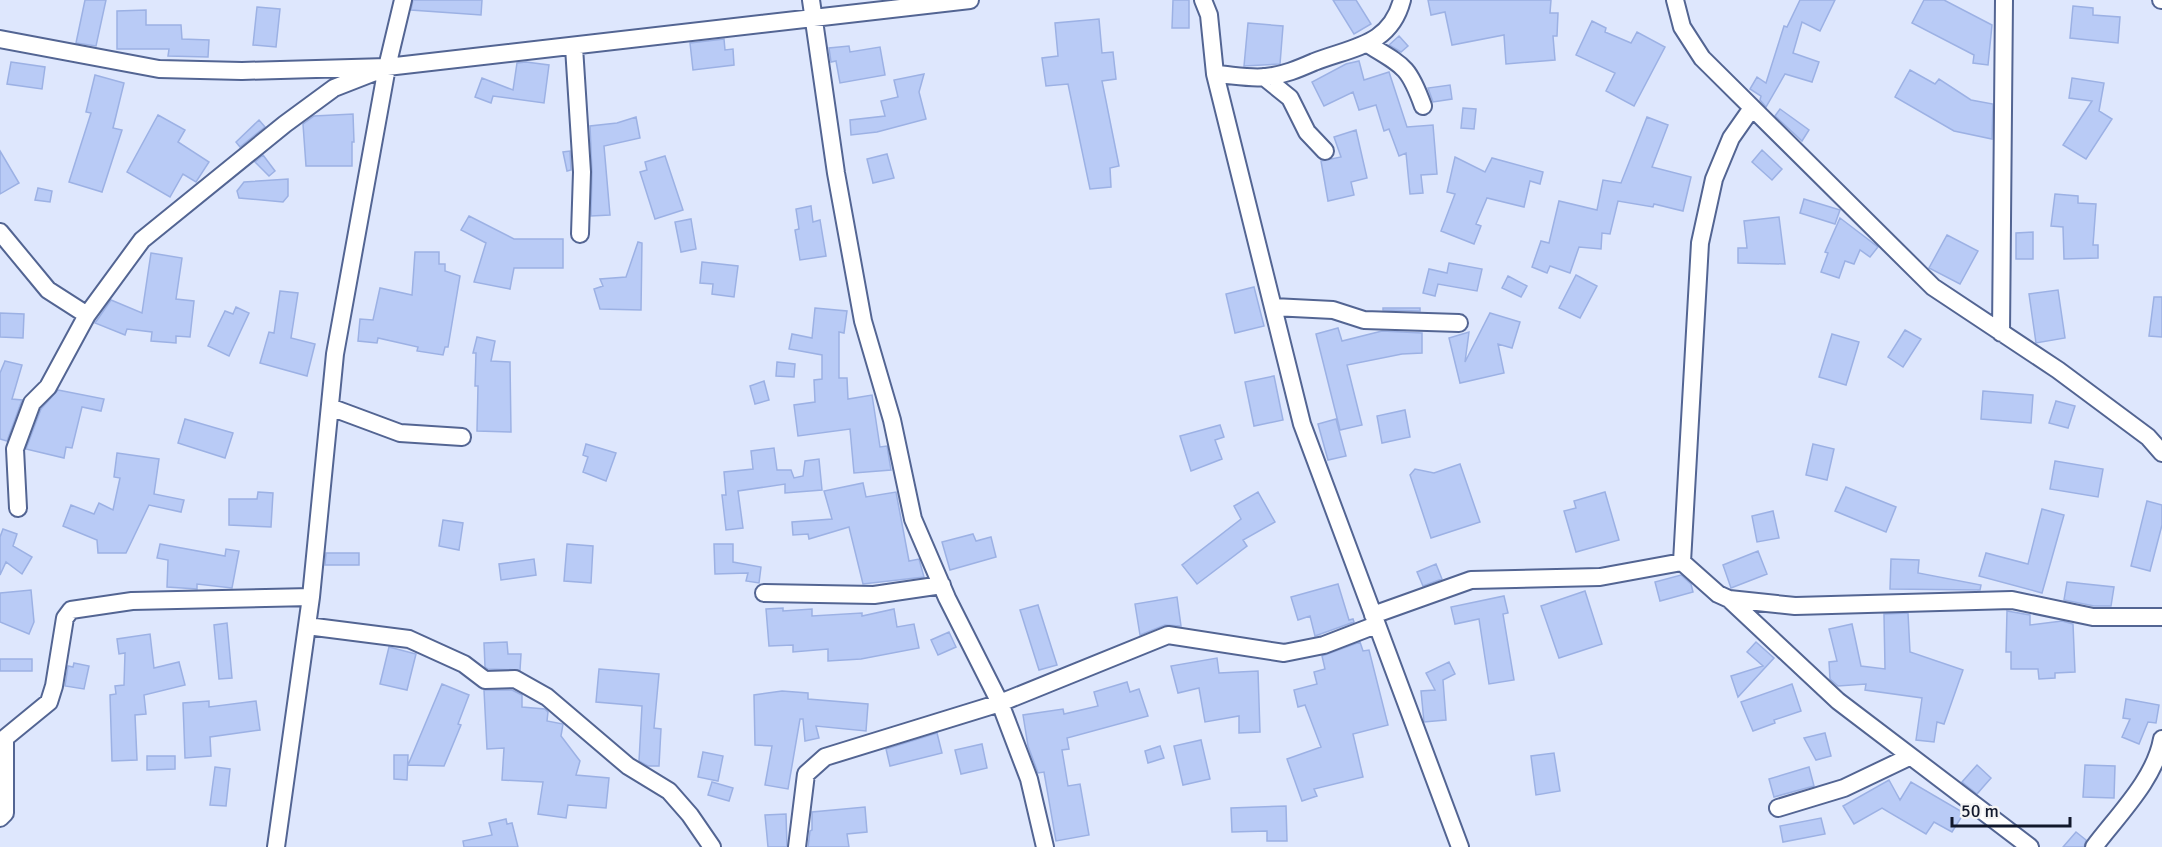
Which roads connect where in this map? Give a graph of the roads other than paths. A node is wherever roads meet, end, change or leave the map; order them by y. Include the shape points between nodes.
1 (403, 0) edge
2 (812, 0) edge
3 (970, 0) edge
4 (1203, 0) edge
5 (1402, 0) edge
6 (1675, 0) edge
7 (2004, 0) edge
8 (816, 19) junction
9 (0, 39) edge
10 (1369, 45) junction
11 (574, 47) junction
12 (387, 67) junction
13 (1297, 71) junction
14 (1215, 74) junction
15 (1264, 77) junction
16 (1290, 98) junction
17 (1423, 106) dead end
18 (1752, 108) junction
19 (1325, 151) dead end
20 (0, 232) edge
21 (580, 234) dead end
22 (1273, 307) junction
23 (87, 315) junction
24 (1458, 323) dead end
25 (2001, 333) junction
26 (330, 406) junction
27 (462, 438) dead end
28 (2162, 453) edge
29 (18, 508) dead end
30 (1682, 562) junction
31 (942, 585) junction
32 (764, 593) dead end
33 (311, 597) junction
34 (1729, 599) junction
35 (2162, 617) edge
36 (1375, 620) junction
37 (307, 626) junction
38 (1000, 703) junction
39 (2162, 739) edge
40 (1909, 757) junction
41 (1778, 808) dead end
42 (0, 818) edge
43 (276, 847) edge
44 (711, 847) edge
45 (797, 847) edge
46 (1045, 847) edge
47 (1460, 847) edge
48 (2030, 847) edge
49 (2094, 847) edge

1 - 12 street
2 - 8 street
3 - 8 street
4 - 14 street via 1209,15
5 - 10 street via 1397,17
6 - 18 street via 1682,27 1702,58
7 - 25 street
8 - 11 street
8 - 31 street via 836,172 863,321 892,420 912,519
9 - 12 street via 159,69
10 - 13 street
10 - 17 street via 1412,76
11 - 12 street
11 - 21 street via 582,172
12 - 23 street via 334,88 142,240
12 - 26 street via 335,354
13 - 15 street
13 - 16 street
14 - 15 street
14 - 22 street
15 - 16 street
16 - 19 street via 1307,132
18 - 25 street via 1933,287
18 - 30 street via 1731,138 1714,179 1700,243
20 - 23 street via 48,290
22 - 24 street via 1333,310 1364,320
22 - 36 street via 1302,424
23 - 29 street via 48,387 32,403 15,449
25 - 28 street via 2148,437
26 - 27 street via 400,433
26 - 33 street
30 - 34 street
30 - 36 street via 1600,577 1471,580
31 - 32 street via 874,595
31 - 38 street
33 - 37 street
33 - 42 street via 132,601 71,609 49,702 5,738 5,813
34 - 35 street via 1796,606 2012,600 2093,617
34 - 40 street via 1838,701
36 - 38 street via 1323,645 1284,653 1167,635
36 - 47 street
37 - 43 street
37 - 44 street via 409,639 464,664 485,680 516,679 548,697 628,766 669,791
38 - 45 street via 825,757 806,774
38 - 46 street via 1029,779
39 - 49 street via 2140,786
40 - 41 street via 1844,788
40 - 48 street

